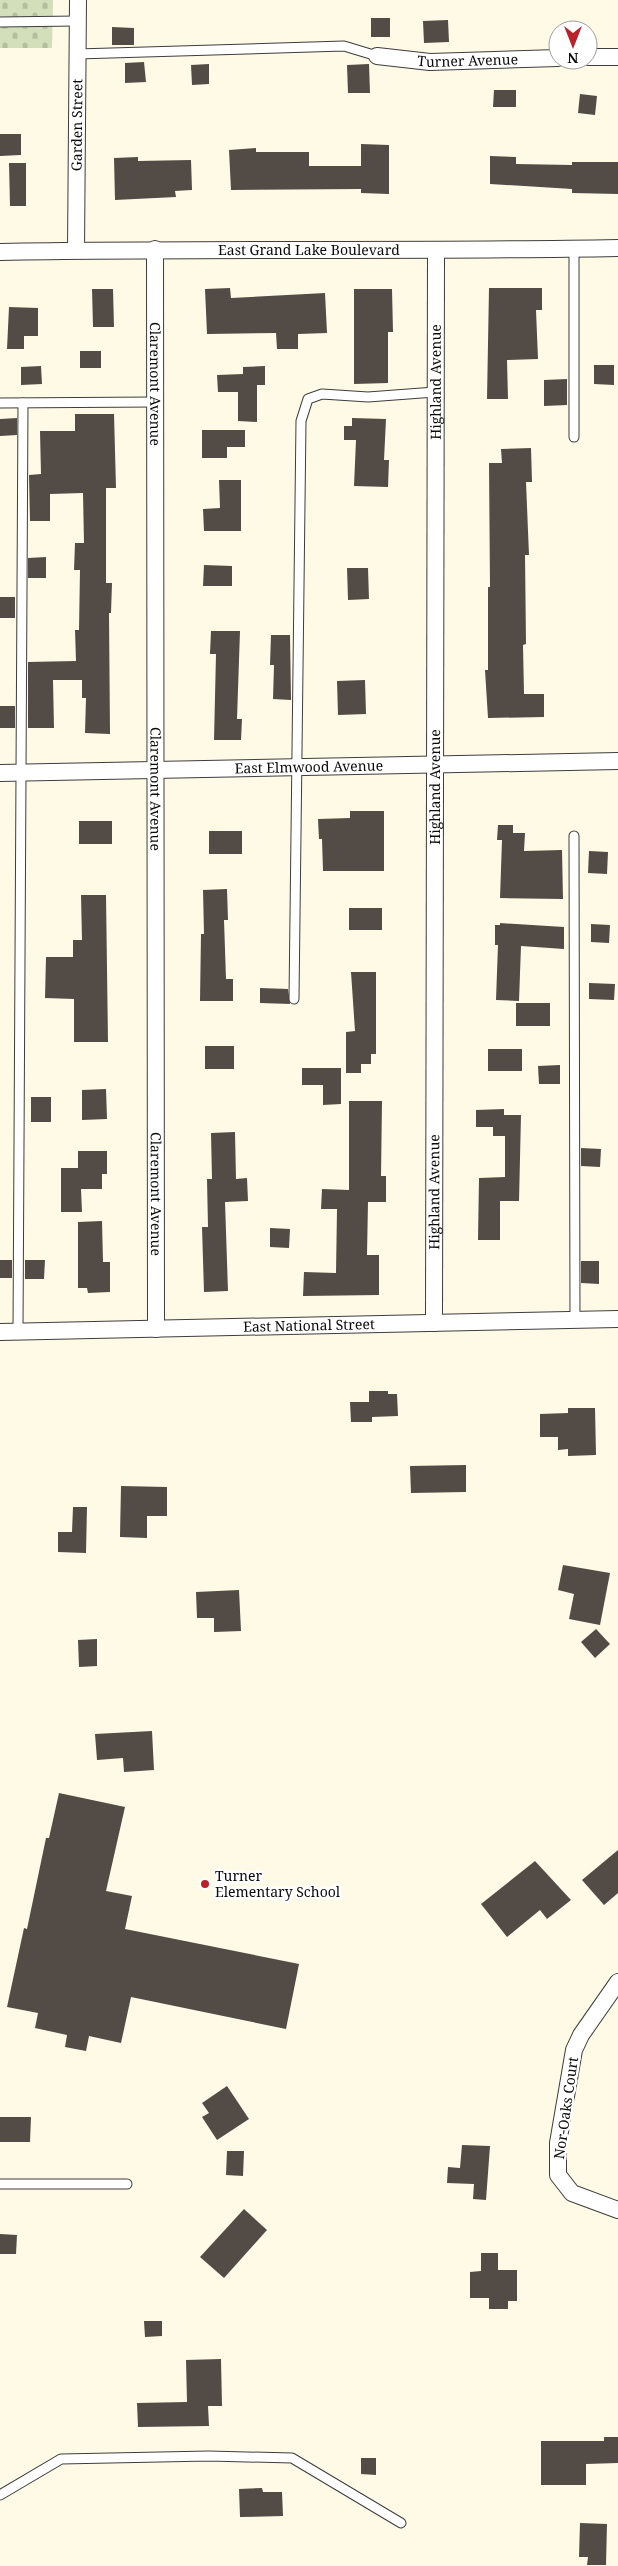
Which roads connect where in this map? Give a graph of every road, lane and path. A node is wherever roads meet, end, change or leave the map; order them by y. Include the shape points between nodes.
1 (78, 0) edge
2 (77, 21) junction
3 (0, 22) edge
4 (77, 54) junction
5 (377, 56) joint
6 (618, 57) edge
7 (548, 58) edge
8 (598, 58) edge
9 (618, 248) edge
10 (155, 249) junction
11 (574, 249) junction
12 (76, 250) junction
13 (0, 252) edge
14 (436, 252) junction
15 (435, 392) junction
16 (155, 402) junction
17 (0, 403) edge
18 (23, 403) junction
19 (574, 437) dead end
20 (618, 761) edge
21 (433, 764) junction
22 (296, 767) junction
23 (156, 770) junction
24 (21, 772) junction
25 (0, 773) edge
26 (574, 836) dead end
27 (294, 999) dead end
28 (618, 1319) edge
29 (575, 1320) junction
30 (434, 1323) junction
31 (156, 1329) junction
32 (18, 1331) junction
33 (0, 1332) edge
34 (618, 1982) edge
35 (0, 2184) edge
36 (127, 2184) dead end
37 (618, 2210) edge
38 (0, 2495) edge
39 (401, 2523) dead end

1 - 2 street, Garden Street
2 - 3 lane
2 - 4 street, Garden Street
4 - 5 lane via 344,46
4 - 12 street, Garden Street
5 - 7 street, Turner Avenue via 430,62
6 - 8 street
9 - 11 street, East Grand Lake Boulevard
10 - 12 street, East Grand Lake Boulevard
10 - 14 street, East Grand Lake Boulevard
10 - 16 street, Claremont Avenue
11 - 14 street, East Grand Lake Boulevard
11 - 19 lane
12 - 13 street, East Grand Lake Boulevard
14 - 15 street, Highland Avenue
15 - 21 street, Highland Avenue
15 - 22 lane via 368,397 322,394 308,400 301,421
16 - 18 lane
16 - 23 street, Claremont Avenue
17 - 18 lane
18 - 24 lane
20 - 21 street, East Elmwood Avenue
21 - 22 street, East Elmwood Avenue
21 - 30 street, Highland Avenue
22 - 23 street, East Elmwood Avenue
22 - 27 lane
23 - 24 street, East Elmwood Avenue
23 - 31 street, Claremont Avenue
24 - 25 street, East Elmwood Avenue
24 - 32 lane
26 - 29 lane
28 - 29 street, East National Street
29 - 30 street, East National Street
30 - 31 street, East National Street
31 - 32 street, East National Street
32 - 33 street, East National Street
34 - 37 street, Nor-Oaks Court via 574,2050 558,2142 558,2175 572,2193
35 - 36 lane
38 - 39 lane via 62,2459 292,2458

